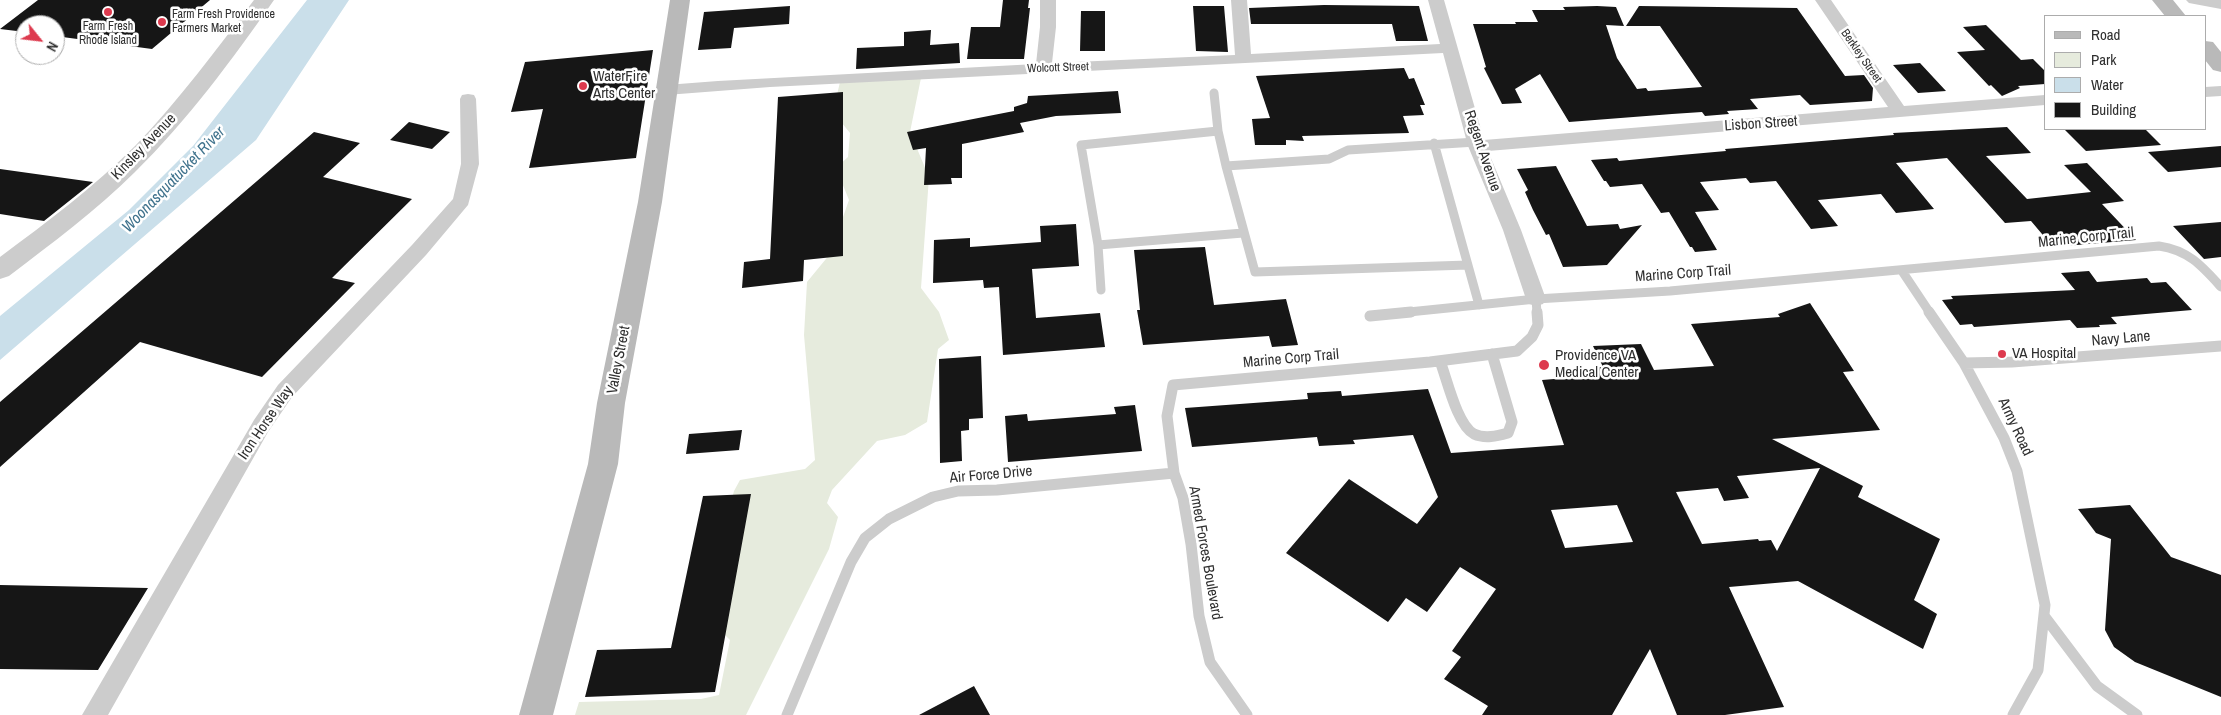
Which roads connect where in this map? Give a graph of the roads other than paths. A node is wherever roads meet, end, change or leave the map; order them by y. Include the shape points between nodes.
1 (264, 0) edge
2 (680, 0) edge
3 (1048, 0) edge
4 (1239, 0) edge
5 (1436, 0) edge
6 (1822, 0) edge
7 (2162, 0) edge
8 (2194, 0) edge
9 (2221, 4) edge
10 (2175, 15) edge
11 (1450, 48) junction
12 (2206, 49) edge
13 (1243, 58) junction
14 (2221, 65) edge
15 (1043, 68) junction
16 (666, 90) junction
17 (2221, 91) edge
18 (2206, 92) edge
19 (1214, 93) dead end
20 (468, 99) dead end
21 (2044, 100) edge
22 (1900, 112) junction
23 (1218, 131) junction
24 (1434, 143) junction
25 (1477, 144) junction
26 (1226, 166) junction
27 (1243, 233) junction
28 (1098, 245) junction
29 (1468, 265) junction
30 (0, 270) edge
31 (1902, 271) junction
32 (2221, 287) edge
33 (1101, 290) dead end
34 (1536, 299) junction
35 (1479, 305) junction
36 (1370, 316) dead end
37 (2221, 346) edge
38 (1492, 354) junction
39 (1440, 361) junction
40 (1964, 363) junction
41 (1173, 385) joint
42 (1174, 473) junction
43 (2045, 617) junction
44 (94, 715) edge
45 (536, 715) edge
46 (787, 715) edge
47 (1247, 715) edge
48 (2014, 715) edge
49 (2137, 715) edge

1 - 30 street, Kinsley Avenue via 142,152 91,198
2 - 16 main road, Valley Street
3 - 15 street
4 - 13 street
5 - 11 street, Regent Avenue
6 - 22 street, Berkley Street
7 - 10 main road
8 - 9 street
11 - 13 street, Wolcott Street
11 - 25 street, Regent Avenue
12 - 14 main road
13 - 15 street, Wolcott Street
15 - 16 street, Wolcott Street
16 - 45 main road, Valley Street via 650,202 611,403 603,464
17 - 18 street
19 - 23 lane
20 - 44 street, Iron Horse Way via 470,164 462,201 285,391 261,426
21 - 22 street, Lisbon Street
22 - 25 street, Lisbon Street
23 - 26 lane
23 - 28 lane via 1081,145
24 - 25 lane
24 - 26 lane via 1348,150 1329,159
24 - 29 lane
25 - 34 street, Regent Avenue
26 - 27 lane
27 - 28 lane
27 - 29 lane via 1255,272
28 - 33 lane
29 - 35 lane
31 - 32 lane, Marine Corp Trail via 2159,246 2175,247 2190,254
31 - 34 lane, Marine Corp Trail
31 - 40 lane, Army Road
34 - 35 lane
34 - 38 lane, Marine Corp Trail via 1538,325 1532,337 1517,351
35 - 36 lane
37 - 40 lane, Navy Lane
38 - 39 lane, Marine Corp Trail
38 - 39 lane via 1512,422 1508,433 1494,437 1470,431
39 - 41 lane, Marine Corp Trail
40 - 43 lane, Army Road via 2004,438 2017,471
41 - 42 lane, Armed Forces Boulevard via 1167,416
42 - 46 lane, Air Force Drive via 958,491 933,497 889,519 865,538 851,562
42 - 47 lane, Armed Forces Boulevard via 1183,498 1199,616 1210,662
43 - 48 lane, Army Road via 2038,670
43 - 49 lane via 2097,686

